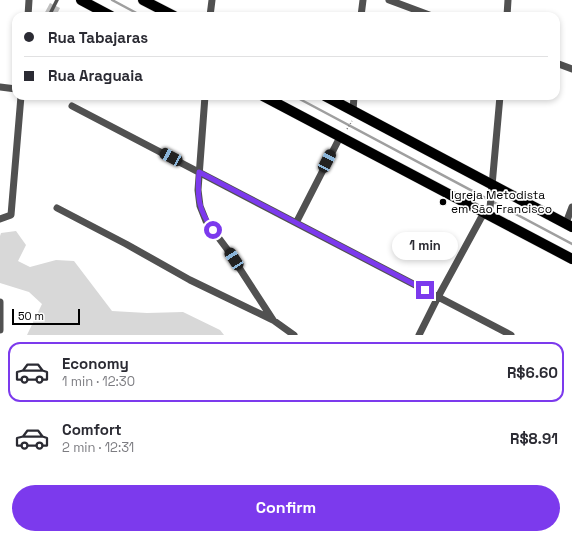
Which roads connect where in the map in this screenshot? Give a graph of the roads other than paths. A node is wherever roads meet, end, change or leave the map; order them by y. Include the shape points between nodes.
1 (29, 0) edge
2 (57, 0) edge
3 (81, 0) edge
4 (144, 0) edge
5 (212, 0) edge
6 (363, 0) edge
7 (389, 0) edge
8 (508, 0) edge
9 (28, 12) edge
10 (51, 12) edge
11 (104, 12) edge
12 (166, 12) edge
13 (210, 12) edge
14 (362, 12) edge
15 (421, 12) edge
16 (507, 12) edge
17 (560, 64) edge
18 (572, 69) edge
19 (0, 87) edge
20 (12, 89) edge
21 (21, 100) edge
22 (205, 100) edge
23 (271, 100) edge
24 (331, 100) edge
25 (354, 100) edge
26 (500, 100) edge
27 (72, 106) dead end
28 (352, 115) junction
29 (343, 134) junction
30 (199, 172) junction
31 (492, 190) junction
32 (572, 207) edge
33 (57, 208) dead end
34 (488, 211) junction
35 (0, 219) edge
36 (296, 222) junction
37 (569, 225) edge
38 (572, 259) edge
39 (438, 297) junction
40 (0, 302) edge
41 (0, 314) edge
42 (273, 320) junction
43 (0, 330) edge
44 (294, 335) edge
45 (419, 335) edge
46 (511, 335) edge

1 - 9 street
2 - 10 lane
3 - 11 main road
4 - 12 main road
5 - 13 street
6 - 14 street
7 - 15 street
8 - 16 street
17 - 18 street
19 - 20 street
21 - 35 street via 11,215
22 - 30 street
23 - 29 main road
24 - 28 main road
25 - 28 street
26 - 31 street
27 - 30 street
28 - 31 main road
29 - 34 main road
29 - 36 street
30 - 36 street
30 - 42 street via 200,206 206,220
31 - 34 street
31 - 37 main road
32 - 37 street
33 - 42 street via 190,280
34 - 38 main road
34 - 39 street
36 - 39 street
39 - 45 street
39 - 46 street
40 - 41 street
41 - 43 street
42 - 44 street

